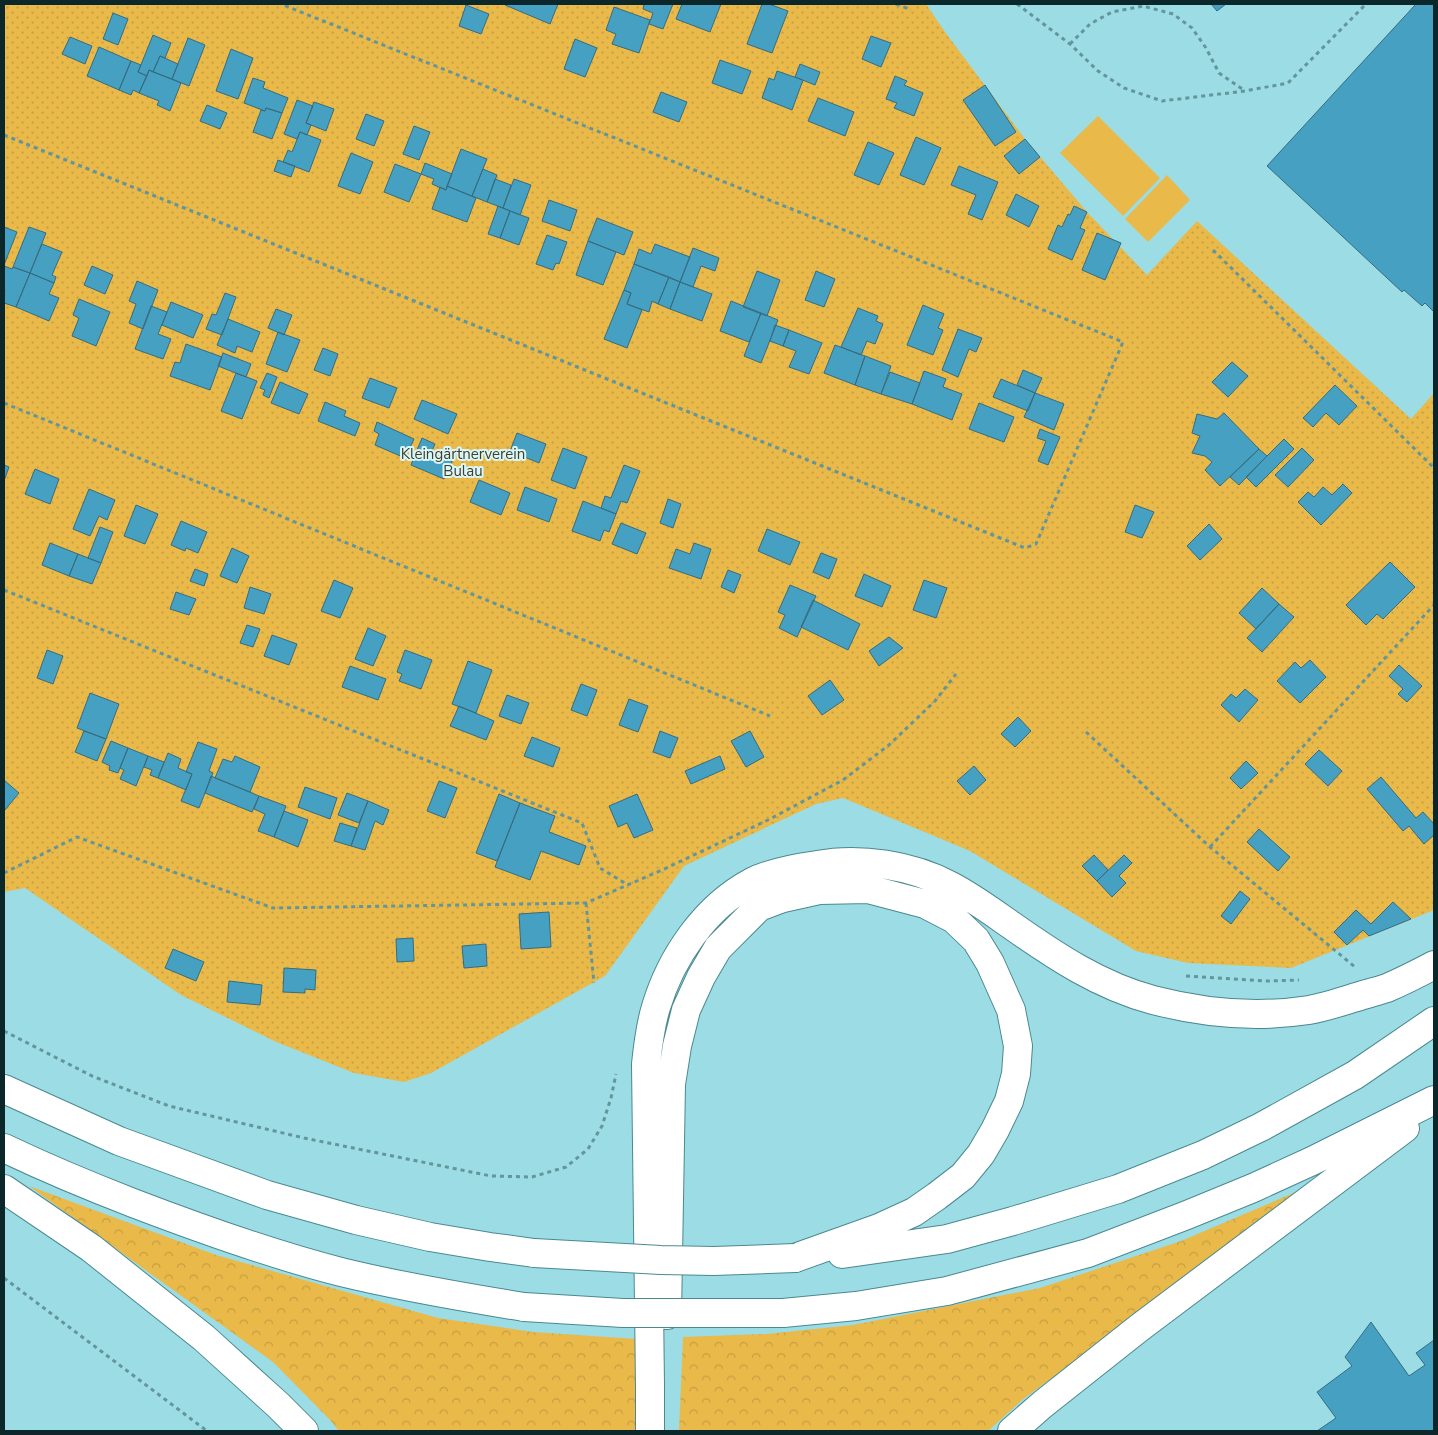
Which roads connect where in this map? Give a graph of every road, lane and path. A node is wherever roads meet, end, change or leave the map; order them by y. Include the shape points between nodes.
1 (281, 4) edge
2 (896, 4) edge
3 (1017, 4) edge
4 (1366, 4) edge
5 (911, 10) dead end
6 (1070, 44) junction
7 (1245, 91) junction
8 (4, 135) edge
9 (1213, 250) dead end
10 (4, 404) edge
11 (1434, 468) edge
12 (4, 590) edge
13 (1434, 605) edge
14 (956, 674) dead end
15 (770, 716) dead end
16 (1086, 732) dead end
17 (1210, 847) junction
18 (4, 873) edge
19 (628, 885) junction
20 (586, 903) junction
21 (1434, 965) edge
22 (1357, 969) dead end
23 (594, 983) dead end
24 (1434, 1021) edge
25 (4, 1089) edge
26 (1434, 1100) edge
27 (1434, 1106) edge
28 (4, 1148) edge
29 (4, 1189) edge
30 (795, 1258) junction
31 (4, 1278) edge
32 (207, 1431) edge
33 (304, 1431) edge
34 (650, 1431) edge
35 (665, 1431) edge
36 (1012, 1431) edge

1 - 8 path via 1123,342 1036,544 1025,548
2 - 5 path
3 - 6 path
4 - 7 path via 1288,83
6 - 7 path via 1098,71 1124,88 1162,100
6 - 7 path via 1090,24 1112,12 1143,6 1173,14 1192,28 1219,73
9 - 11 path
10 - 15 path
12 - 19 path via 582,823 600,868
13 - 17 path
14 - 19 path via 935,701 889,745 843,780 768,820
16 - 17 path
17 - 22 path
18 - 20 path via 77,837 273,908
19 - 20 path
20 - 23 path
21 - 34 highway via 1386,988 1310,1010 1245,1013 1203,1010 1151,999 1099,980 1068,964 949,885 895,867 864,861 832,862 778,873 728,897 686,944 656,1005 650,1030 646,1064
24 - 30 highway via 1355,1075 1261,1127 1203,1155 1118,1189 947,1239
25 - 30 highway, bridge via 119,1141 267,1195 430,1237 534,1253 661,1260
26 - 28 highway, bridge via 1254,1188 1088,1253 947,1291 783,1314 623,1313 524,1307 413,1288 340,1272 181,1222
27 - 36 highway via 1139,1328
29 - 33 highway via 91,1248 204,1338
30 - 35 highway via 879,1228 914,1212 937,1196 962,1176 981,1154 1009,1101 1016,1074 1018,1046 1011,1010 976,940 954,919 925,904 868,889 819,890 783,898 759,907 739,926 718,948 701,977 686,1010 671,1084
31 - 32 path

